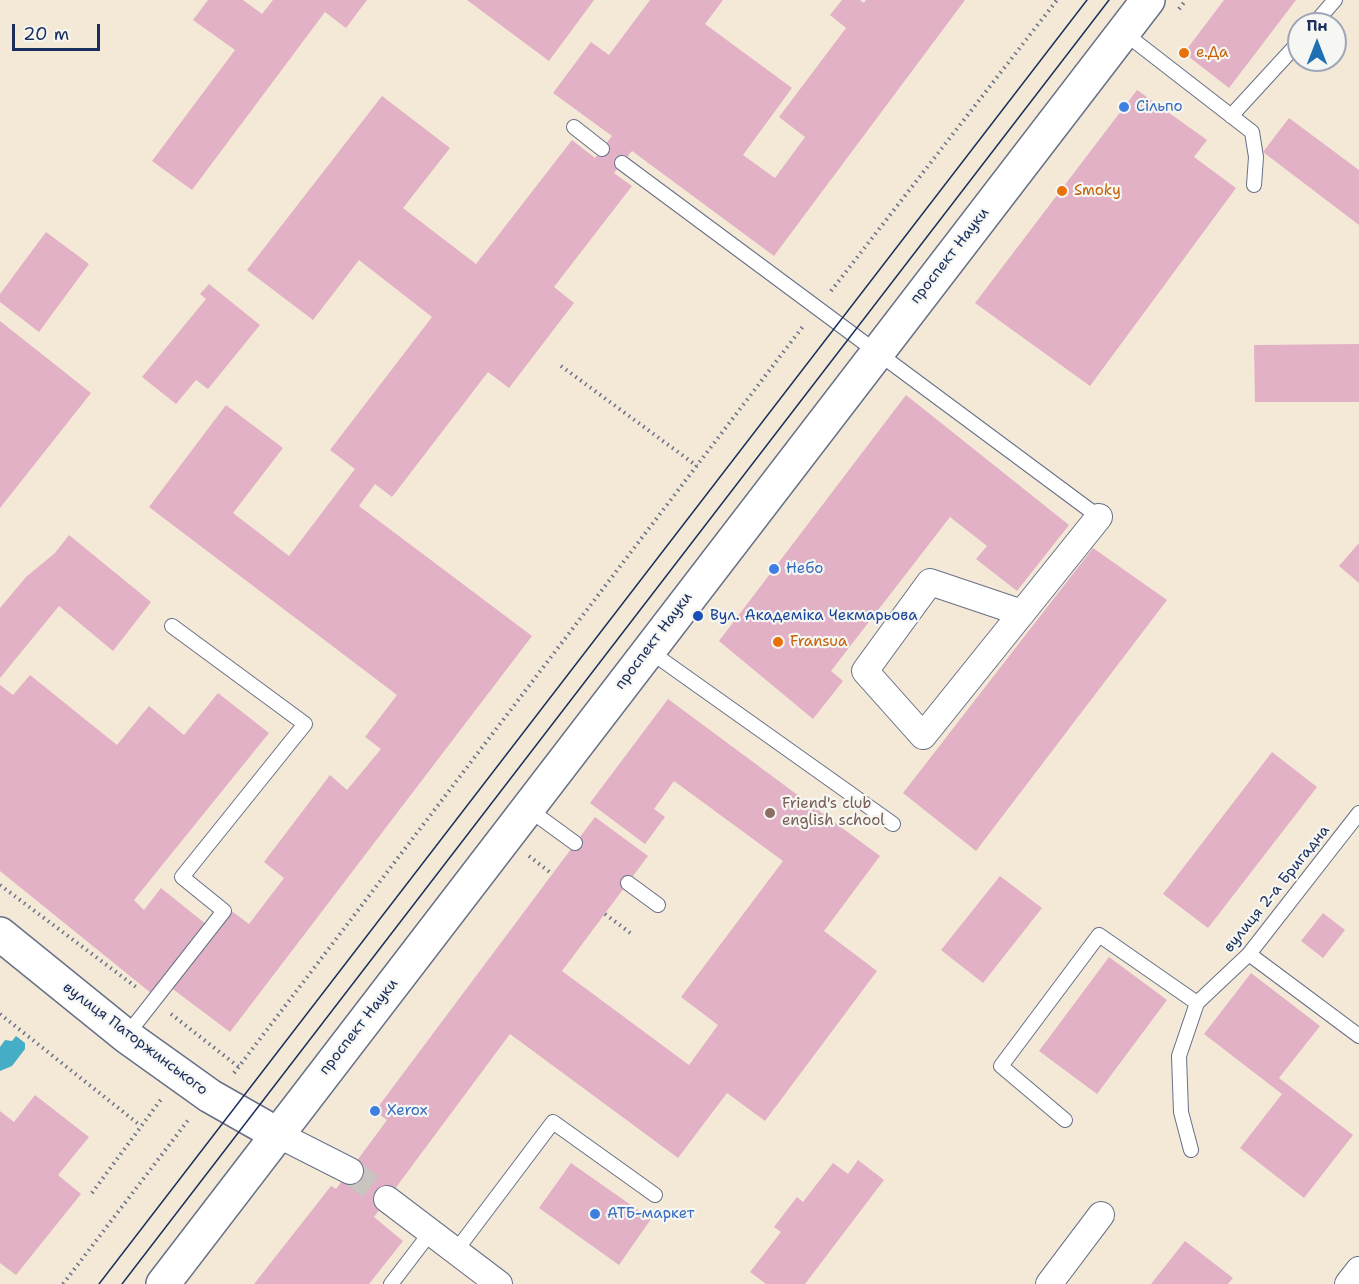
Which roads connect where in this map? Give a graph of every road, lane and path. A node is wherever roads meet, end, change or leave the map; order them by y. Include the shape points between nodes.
1 (1057, 0) edge
2 (1148, 0) edge
3 (1335, 0) edge
4 (1324, 12) edge
5 (1123, 32) junction
6 (1287, 55) edge
7 (1231, 116) junction
8 (574, 128) dead end
9 (602, 149) dead end
10 (622, 163) dead end
11 (1254, 185) dead end
12 (817, 309) junction
13 (875, 352) junction
14 (561, 366) dead end
15 (697, 466) junction
16 (1100, 517) joint
17 (1022, 613) junction
18 (172, 626) dead end
19 (648, 650) junction
20 (527, 808) junction
21 (1359, 813) edge
22 (893, 824) dead end
23 (575, 843) dead end
24 (628, 883) dead end
25 (0, 885) edge
26 (658, 905) dead end
27 (605, 914) dead end
28 (0, 934) edge
29 (633, 935) dead end
30 (1249, 954) junction
31 (153, 1000) junction
32 (1197, 1003) junction
33 (0, 1014) edge
34 (126, 1036) junction
35 (1359, 1036) edge
36 (240, 1068) junction
37 (165, 1094) dead end
38 (201, 1106) junction
39 (1065, 1120) dead end
40 (141, 1126) junction
41 (277, 1134) junction
42 (1191, 1150) dead end
43 (350, 1170) tunnel mouth
44 (92, 1193) dead end
45 (655, 1195) dead end
46 (387, 1198) tunnel mouth
47 (1101, 1215) dead end
48 (430, 1233) junction
49 (455, 1252) junction
50 (1359, 1270) edge
51 (63, 1284) edge
52 (163, 1284) edge
53 (391, 1284) edge
54 (499, 1284) edge
55 (1049, 1284) edge
56 (1348, 1284) edge

1 - 12 path
2 - 5 main road, проспект Науки
3 - 4 lane
5 - 7 lane
5 - 13 main road, проспект Науки
6 - 7 lane
7 - 11 lane via 1252,132 1256,157
8 - 9 lane
10 - 12 lane
12 - 13 lane
12 - 15 path
13 - 16 lane
13 - 19 main road, проспект Науки
14 - 15 path
15 - 36 path
16 - 17 street
17 - 17 street via 923,736 865,671 930,582
18 - 31 lane via 305,724 182,877 224,911
19 - 20 main road, проспект Науки
19 - 22 lane
20 - 23 lane
20 - 41 main road, проспект Науки
21 - 30 lane, вулиця 2-а Бригадна
24 - 26 lane
25 - 31 path
27 - 29 path
28 - 34 main road, вулиця Паторжинського
30 - 32 lane, вулиця 2-а Бригадна
30 - 35 lane
31 - 34 lane
31 - 36 path
32 - 39 lane via 1100,935 1001,1066
32 - 42 lane, вулиця 2-а Бригадна via 1179,1056 1181,1112
33 - 40 path
34 - 38 main road, вулиця Паторжинського
36 - 38 path
37 - 40 path
38 - 41 main road, вулиця Паторжинського
38 - 51 path
40 - 44 path
41 - 43 street
41 - 52 main road, проспект Науки
45 - 49 lane via 553,1122
46 - 48 street
47 - 55 street
48 - 49 street
48 - 53 lane
49 - 54 street
50 - 56 street

